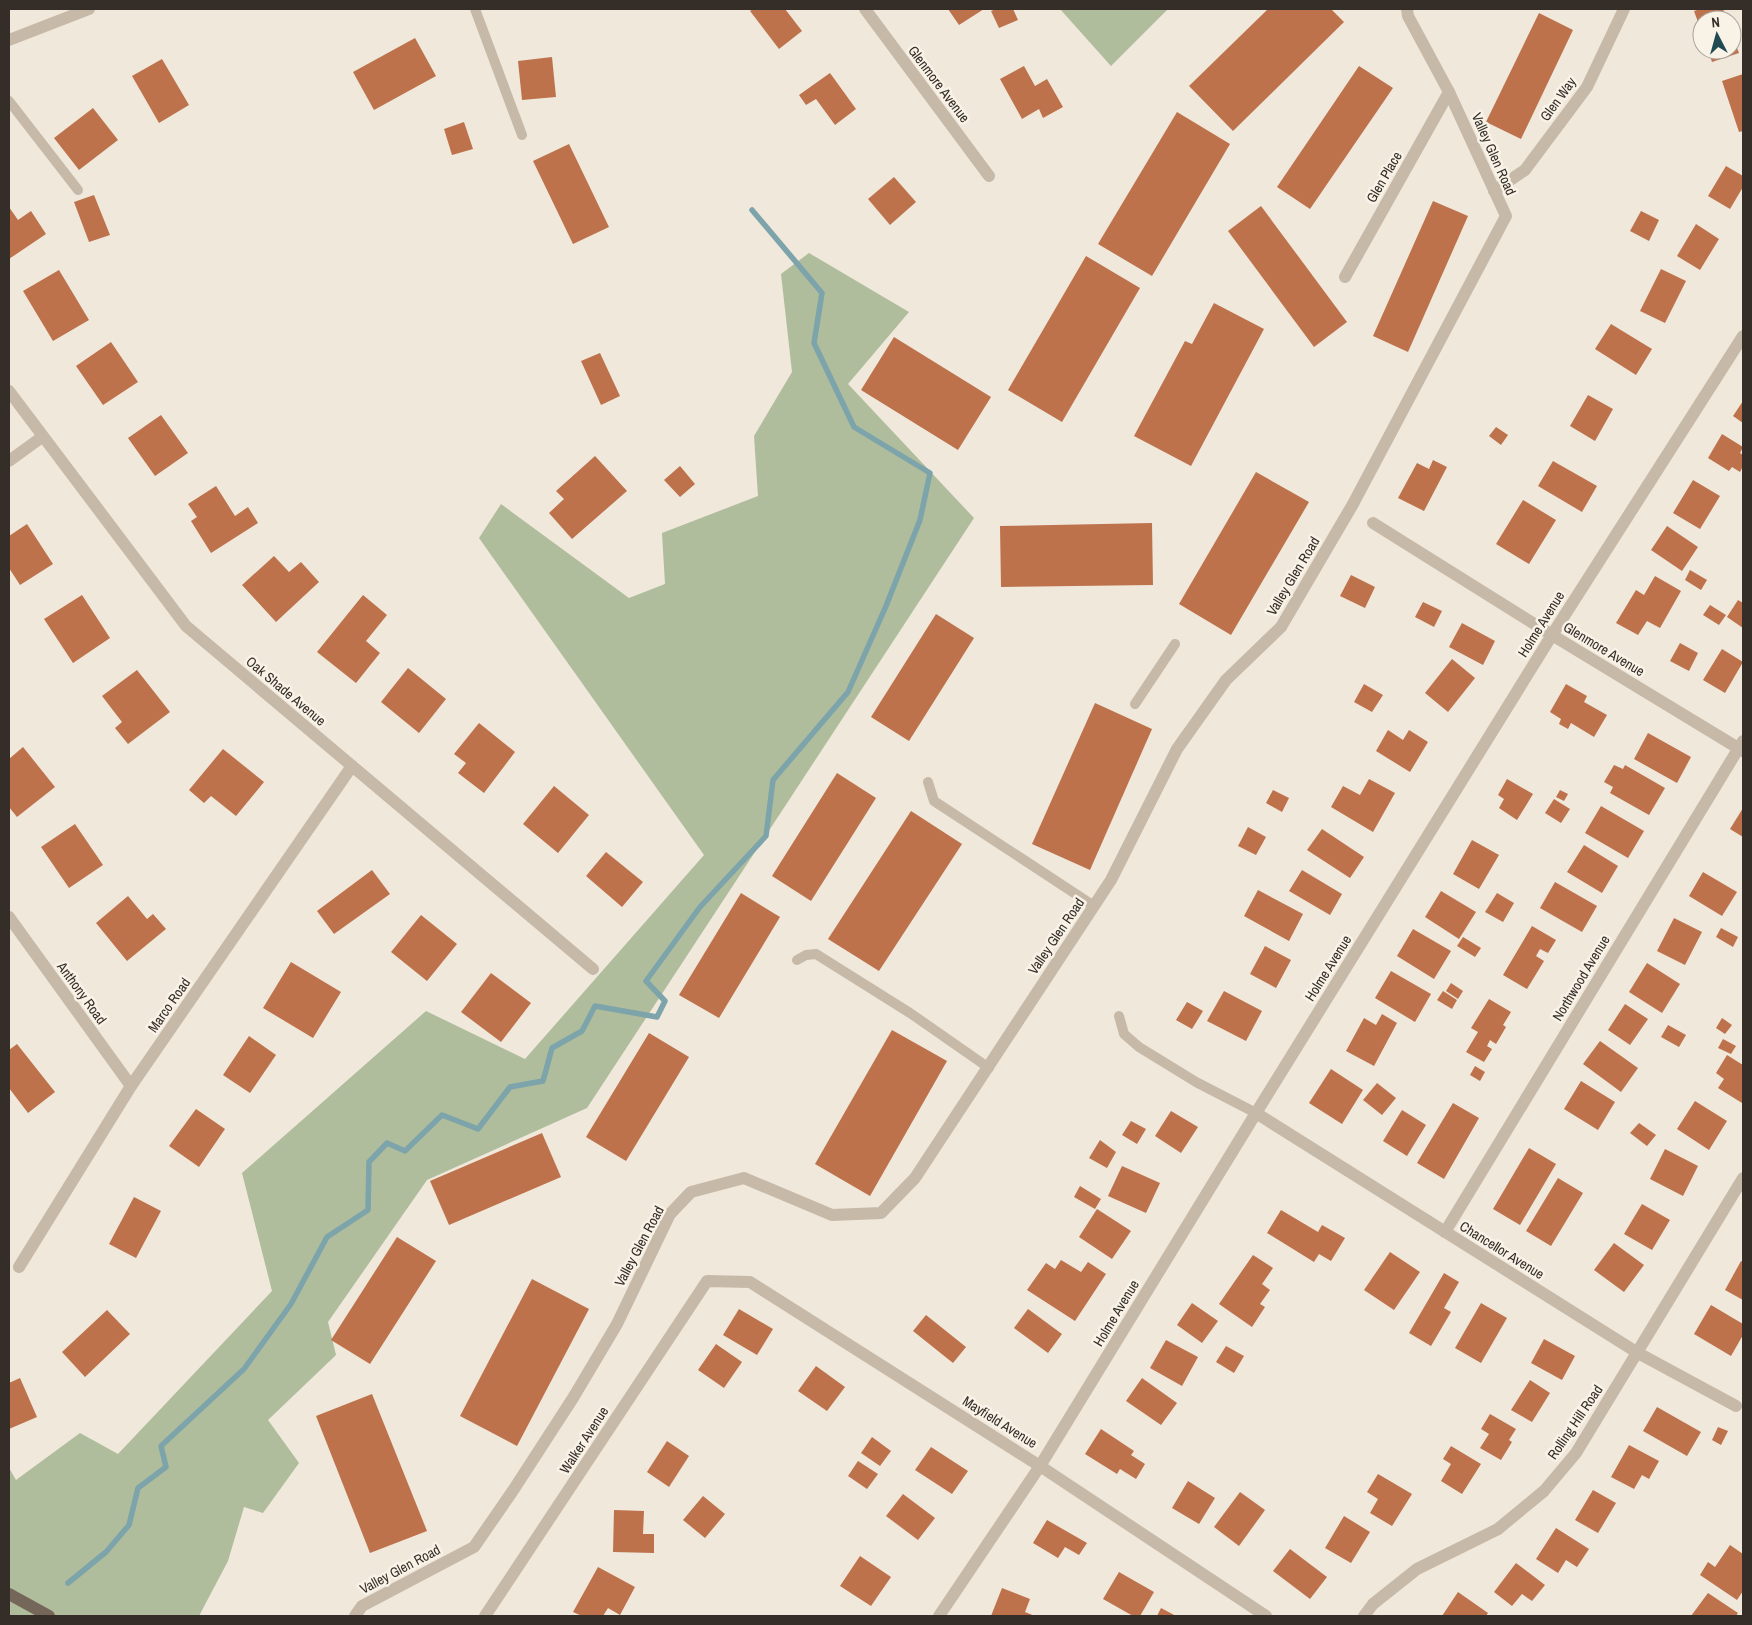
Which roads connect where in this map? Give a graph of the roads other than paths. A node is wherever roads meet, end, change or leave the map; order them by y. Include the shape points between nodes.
1 (89, 9) edge
2 (475, 9) edge
3 (865, 9) edge
4 (1407, 9) edge
5 (1624, 9) edge
6 (9, 40) edge
7 (1450, 92) junction
8 (9, 101) edge
9 (522, 135) dead end
10 (989, 176) dead end
11 (78, 190) dead end
12 (1494, 191) junction
13 (1345, 277) dead end
14 (1743, 336) edge
15 (9, 391) edge
16 (42, 437) junction
17 (9, 461) edge
18 (1373, 523) dead end
19 (1552, 635) junction
20 (1175, 644) dead end
21 (1135, 704) dead end
22 (1742, 747) edge
23 (352, 766) junction
24 (928, 782) dead end
25 (1094, 906) junction
26 (9, 917) edge
27 (797, 960) dead end
28 (593, 969) dead end
29 (1118, 1016) dead end
30 (989, 1068) junction
31 (131, 1086) junction
32 (1256, 1113) junction
33 (1743, 1178) edge
34 (1445, 1232) junction
35 (20, 1267) dead end
36 (707, 1281) joint
37 (1638, 1353) junction
38 (1736, 1406) dead end
39 (1040, 1466) junction
40 (9, 1594) edge
41 (49, 1616) edge
42 (355, 1616) edge
43 (486, 1616) edge
44 (940, 1616) edge
45 (1266, 1616) edge
46 (1364, 1616) edge

1 - 6 street
2 - 9 lane
3 - 10 street, Glenmore Avenue
4 - 7 street, Valley Glen Road
5 - 12 street, Glen Way via 1587,87 1525,170
7 - 12 street, Valley Glen Road
7 - 13 street, Glen Place
8 - 11 lane
12 - 25 street, Valley Glen Road via 1506,216 1353,504 1281,627 1226,680 1176,749 1111,880
14 - 19 street, Holme Avenue
15 - 16 street, Oak Shade Avenue
16 - 17 street
16 - 23 street, Oak Shade Avenue via 186,626
18 - 19 street, Glenmore Avenue
19 - 22 street, Glenmore Avenue
19 - 32 street, Holme Avenue
20 - 21 lane
22 - 34 street, Northwood Avenue
23 - 28 street, Oak Shade Avenue
23 - 31 street, Marco Road
24 - 25 lane via 934,800
25 - 30 street, Valley Glen Road
26 - 31 street, Anthony Road
27 - 30 lane via 816,954 934,1028
29 - 32 lane via 1124,1034 1139,1047
30 - 42 street, Valley Glen Road via 915,1178 881,1212 832,1215 744,1178 691,1192 670,1214 617,1324 578,1390 474,1547 362,1606
31 - 35 street, Marco Road
32 - 34 street, Chancellor Avenue
32 - 39 street, Holme Avenue
33 - 37 street, Rolling Hill Road
34 - 37 street, Chancellor Avenue
36 - 39 street, Mayfield Avenue via 750,1282
36 - 43 street, Walker Avenue
37 - 38 street, Chancellor Avenue
37 - 46 street, Rolling Hill Road via 1576,1453 1544,1491 1498,1529 1416,1569 1372,1604
39 - 44 street, Holme Avenue
39 - 45 street, Mayfield Avenue
40 - 41 main road

